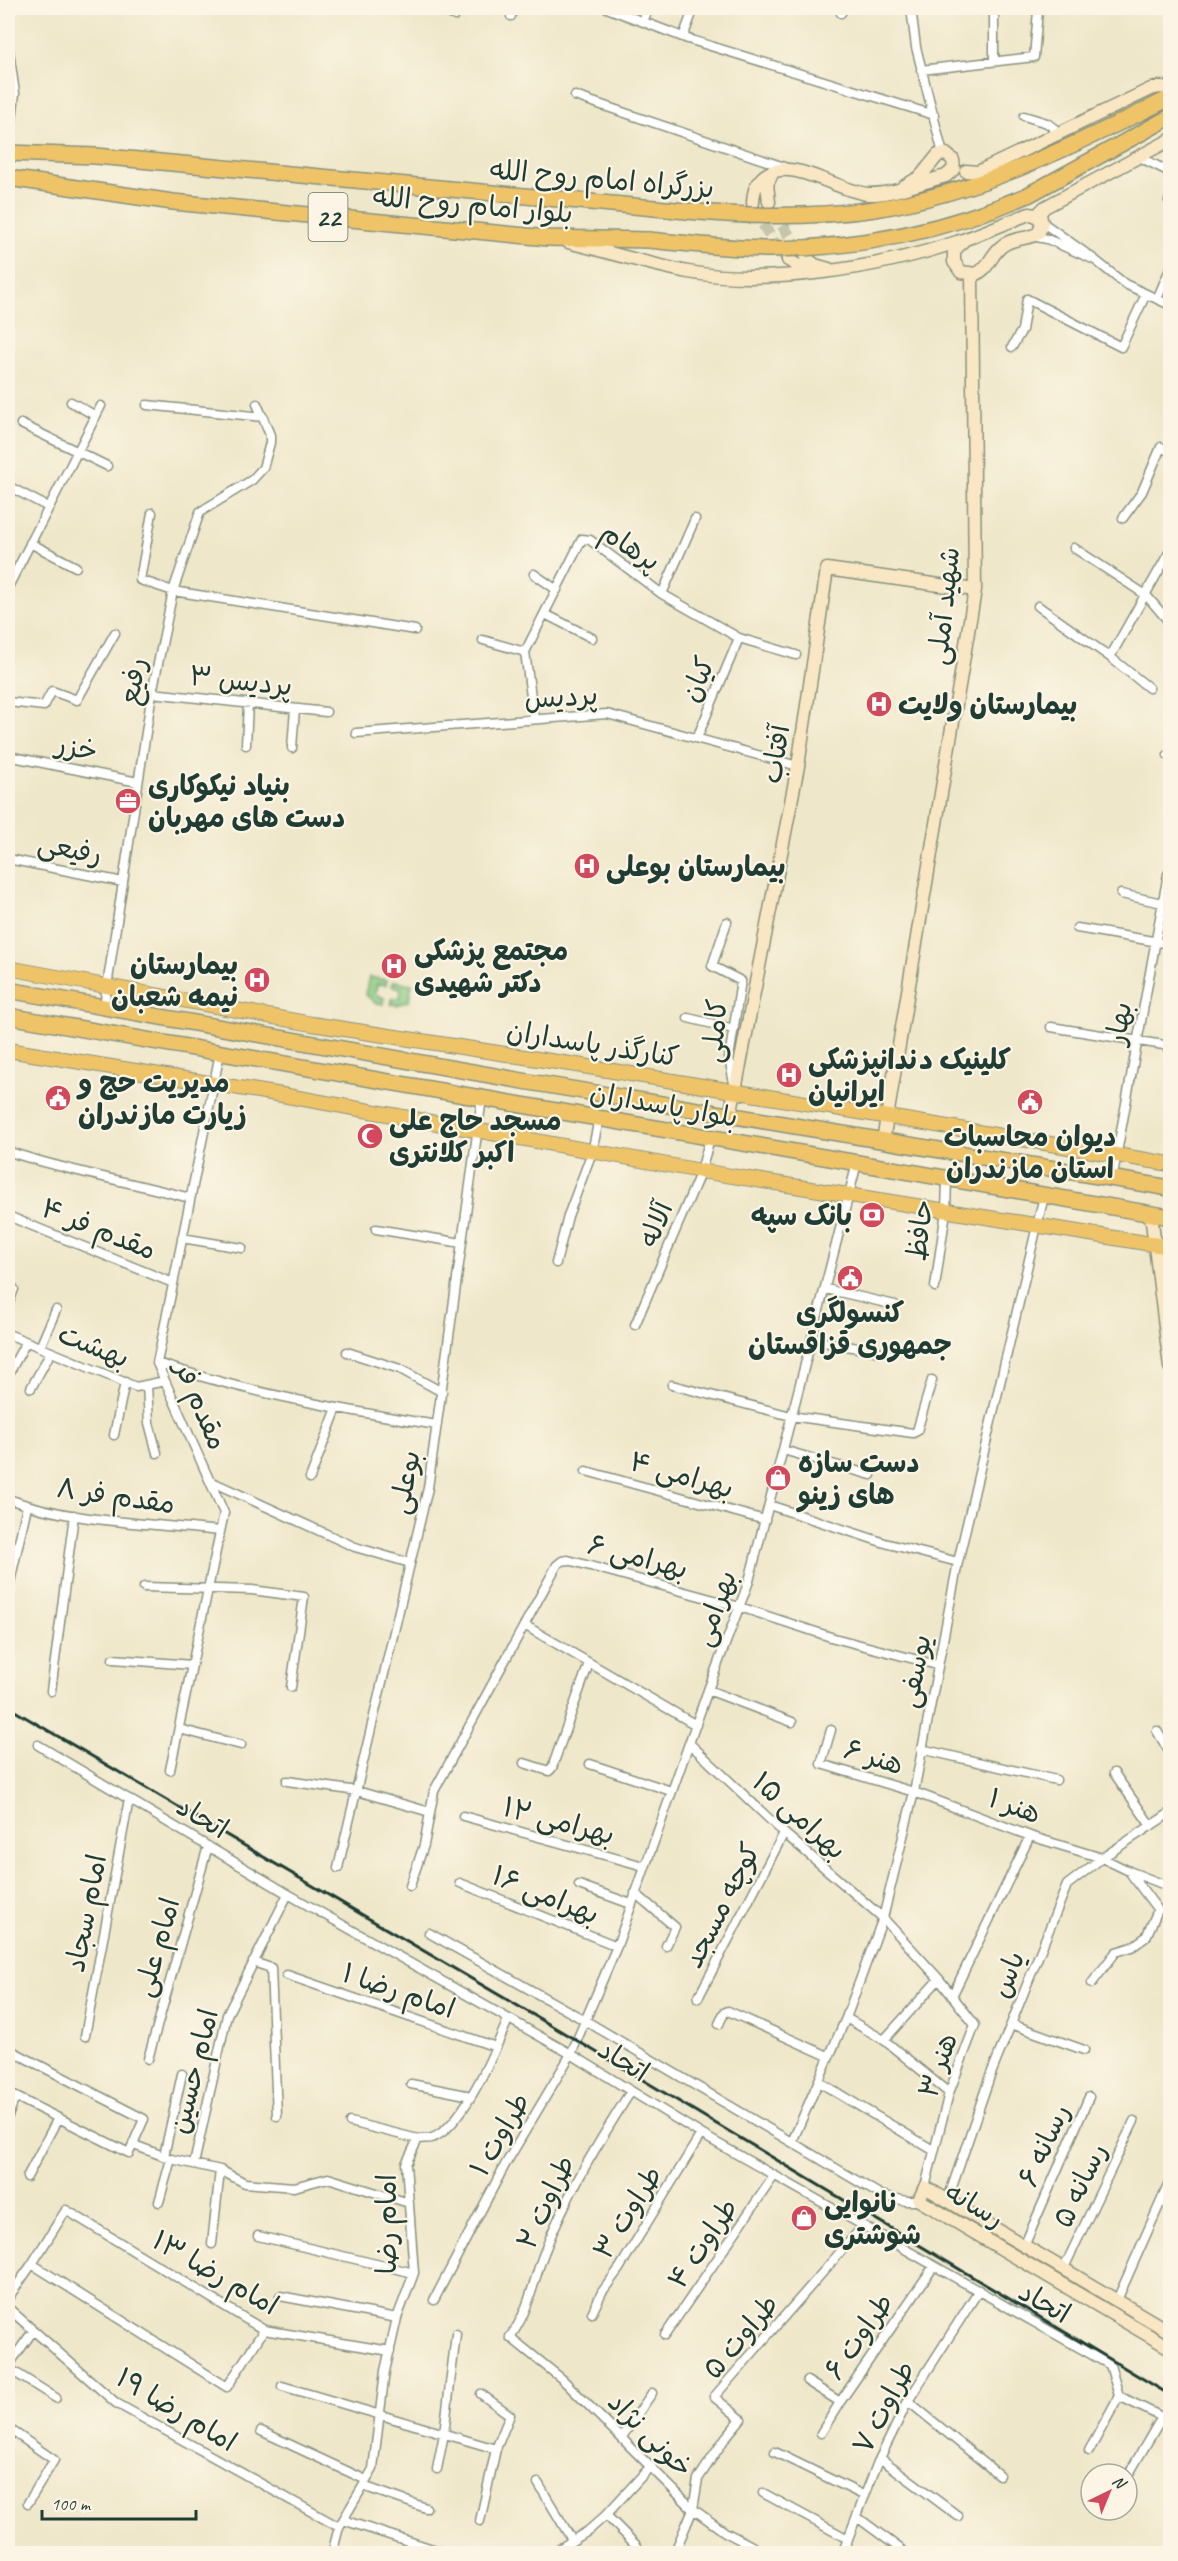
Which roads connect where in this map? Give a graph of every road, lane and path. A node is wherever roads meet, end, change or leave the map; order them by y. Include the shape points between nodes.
1 (438, 8) edge
2 (458, 8) edge
3 (608, 8) edge
4 (649, 8) edge
5 (694, 8) edge
6 (911, 8) edge
7 (994, 8) edge
8 (1038, 11) dead end
9 (643, 21) junction
10 (683, 37) junction
11 (8, 44) edge
12 (994, 61) junction
13 (921, 70) junction
14 (1170, 88) edge
15 (574, 96) dead end
16 (1170, 98) edge
17 (934, 115) junction
18 (1024, 116) dead end
19 (1170, 117) edge
20 (1060, 133) junction
21 (1170, 140) edge
22 (8, 153) edge
23 (948, 157) junction
24 (1139, 157) junction
25 (793, 170) junction
26 (773, 171) junction
27 (966, 171) junction
28 (1170, 172) edge
29 (1002, 177) junction
30 (8, 178) edge
31 (903, 187) junction
32 (769, 202) tunnel mouth
33 (753, 204) dead end
34 (1041, 221) junction
35 (1032, 236) junction
36 (548, 237) junction
37 (964, 240) junction
38 (915, 255) junction
39 (806, 258) tunnel mouth
40 (788, 260) tunnel mouth
41 (1095, 260) junction
42 (1170, 269) edge
43 (836, 270) junction
44 (959, 270) junction
45 (817, 272) junction
46 (972, 275) junction
47 (1146, 294) junction
48 (1157, 299) junction
49 (1170, 305) edge
50 (1012, 346) dead end
51 (71, 402) dead end
52 (258, 404) dead end
53 (147, 405) dead end
54 (101, 406) dead end
55 (96, 416) junction
56 (263, 417) junction
57 (21, 424) dead end
58 (77, 451) junction
59 (1170, 453) edge
60 (107, 466) dead end
61 (8, 486) edge
62 (48, 507) junction
63 (152, 513) dead end
64 (1123, 518) dead end
65 (695, 519) dead end
66 (30, 543) junction
67 (1074, 548) dead end
68 (1170, 551) edge
69 (1167, 565) edge
70 (76, 567) dead end
71 (534, 574) dead end
72 (8, 587) edge
73 (557, 590) junction
74 (975, 590) junction
75 (173, 591) junction
76 (662, 594) junction
77 (1146, 595) junction
78 (1038, 606) dead end
79 (545, 614) junction
80 (1170, 623) edge
81 (415, 630) dead end
82 (115, 633) dead end
83 (592, 638) dead end
84 (739, 638) junction
85 (483, 640) dead end
86 (525, 652) junction
87 (796, 655) dead end
88 (1110, 657) junction
89 (1149, 688) dead end
90 (152, 693) junction
91 (8, 702) edge
92 (248, 704) junction
93 (295, 709) junction
94 (326, 712) dead end
95 (534, 719) junction
96 (356, 733) dead end
97 (697, 738) junction
98 (246, 745) dead end
99 (292, 748) dead end
100 (8, 756) edge
101 (798, 766) junction
102 (138, 782) junction
103 (8, 859) edge
104 (1168, 874) dead end
105 (123, 882) junction
106 (1121, 894) dead end
107 (1162, 903) junction
108 (727, 922) dead end
109 (1077, 928) dead end
110 (1154, 941) junction
111 (1170, 944) edge
112 (8, 968) edge
113 (108, 985) junction
114 (8, 990) edge
115 (104, 1006) junction
116 (8, 1016) edge
117 (688, 1018) dead end
118 (1051, 1027) dead end
119 (734, 1029) junction
120 (1138, 1041) junction
121 (1170, 1046) edge
122 (8, 1050) edge
123 (220, 1053) junction
124 (213, 1084) junction
125 (735, 1091) junction
126 (482, 1098) junction
127 (730, 1116) junction
128 (886, 1117) junction
129 (599, 1119) junction
130 (478, 1132) junction
131 (710, 1138) junction
132 (883, 1141) junction
133 (592, 1152) junction
134 (13, 1153) dead end
135 (1117, 1155) junction
136 (857, 1163) junction
137 (1170, 1164) edge
138 (701, 1171) junction
139 (947, 1179) junction
140 (1112, 1179) junction
141 (1170, 1188) edge
142 (849, 1194) junction
143 (1044, 1196) junction
144 (190, 1198) junction
145 (945, 1211) junction
146 (1150, 1214) junction
147 (8, 1216) edge
148 (1170, 1217) edge
149 (1038, 1225) junction
150 (376, 1229) dead end
151 (182, 1238) junction
152 (462, 1243) junction
153 (1154, 1244) junction
154 (1170, 1247) edge
155 (242, 1248) dead end
156 (556, 1263) dead end
157 (173, 1283) junction
158 (935, 1287) dead end
159 (14, 1289) dead end
160 (826, 1289) junction
161 (8, 1305) edge
162 (895, 1305) dead end
163 (56, 1310) dead end
164 (635, 1325) dead end
165 (8, 1334) edge
166 (812, 1340) junction
167 (26, 1342) junction
168 (40, 1347) junction
169 (51, 1352) junction
170 (347, 1352) dead end
171 (881, 1352) dead end
172 (157, 1363) junction
173 (1170, 1367) edge
174 (8, 1375) edge
175 (932, 1380) dead end
176 (165, 1381) junction
177 (125, 1382) junction
178 (147, 1385) junction
179 (672, 1385) dead end
180 (31, 1388) dead end
181 (442, 1392) junction
182 (337, 1408) junction
183 (791, 1416) junction
184 (437, 1425) junction
185 (114, 1435) dead end
186 (783, 1450) junction
187 (157, 1453) dead end
188 (586, 1471) dead end
189 (871, 1475) dead end
190 (310, 1478) dead end
191 (210, 1481) junction
192 (8, 1499) edge
193 (769, 1505) junction
194 (27, 1506) junction
195 (74, 1515) junction
196 (765, 1520) junction
197 (220, 1531) junction
198 (958, 1562) junction
199 (410, 1563) junction
200 (144, 1587) dead end
201 (208, 1589) junction
202 (8, 1591) edge
203 (740, 1607) junction
204 (526, 1626) junction
205 (112, 1659) dead end
206 (589, 1663) junction
207 (192, 1665) junction
208 (937, 1665) junction
209 (291, 1687) dead end
210 (708, 1690) junction
211 (51, 1691) dead end
212 (792, 1722) dead end
213 (696, 1725) junction
214 (179, 1729) junction
215 (831, 1730) dead end
216 (1157, 1731) dead end
217 (689, 1743) junction
218 (38, 1745) dead end
219 (241, 1745) dead end
220 (921, 1749) junction
221 (1170, 1753) edge
222 (524, 1763) dead end
223 (590, 1764) dead end
224 (170, 1770) dead end
225 (1114, 1773) dead end
226 (1056, 1780) dead end
227 (287, 1781) dead end
228 (357, 1791) junction
229 (672, 1791) junction
230 (914, 1792) junction
231 (129, 1799) junction
232 (430, 1812) junction
233 (1170, 1813) edge
234 (463, 1816) dead end
235 (1150, 1826) junction
236 (784, 1833) junction
237 (1030, 1836) junction
238 (208, 1846) junction
239 (1102, 1858) junction
240 (644, 1866) junction
241 (338, 1868) dead end
242 (1129, 1872) junction
243 (460, 1883) dead end
244 (579, 1885) dead end
245 (410, 1886) dead end
246 (1170, 1887) edge
247 (635, 1893) junction
248 (288, 1894) junction
249 (631, 1904) junction
250 (883, 1918) junction
251 (429, 1934) dead end
252 (617, 1946) junction
253 (666, 1946) dead end
254 (253, 1962) junction
255 (287, 1975) dead end
256 (939, 1979) junction
257 (1092, 1983) dead end
258 (952, 1996) junction
259 (699, 1998) dead end
260 (846, 2018) junction
261 (508, 2020) junction
262 (586, 2021) junction
263 (719, 2024) dead end
264 (1011, 2024) junction
265 (85, 2036) dead end
266 (884, 2040) junction
267 (496, 2047) junction
268 (8, 2049) edge
269 (1084, 2050) dead end
270 (571, 2054) junction
271 (828, 2056) junction
272 (148, 2060) dead end
273 (182, 2074) dead end
274 (819, 2082) junction
275 (411, 2084) dead end
276 (631, 2091) junction
277 (949, 2093) junction
278 (11, 2095) edge
279 (471, 2096) junction
280 (1089, 2097) dead end
281 (8, 2116) edge
282 (278, 2116) dead end
283 (58, 2118) junction
284 (1134, 2121) dead end
285 (350, 2122) dead end
286 (702, 2134) junction
287 (418, 2139) junction
288 (792, 2142) junction
289 (131, 2149) junction
290 (933, 2150) junction
291 (168, 2158) junction
292 (194, 2164) junction
293 (220, 2170) junction
294 (774, 2176) junction
295 (27, 2177) dead end
296 (1170, 2181) edge
297 (925, 2187) junction
298 (948, 2199) junction
299 (921, 2200) junction
300 (159, 2202) dead end
301 (409, 2203) junction
302 (863, 2226) junction
303 (258, 2236) dead end
304 (212, 2244) dead end
305 (1025, 2244) junction
306 (32, 2264) junction
307 (934, 2266) junction
308 (1064, 2268) junction
309 (414, 2273) junction
310 (979, 2290) junction
311 (280, 2296) dead end
312 (8, 2298) edge
313 (434, 2300) dead end
314 (1117, 2300) junction
315 (8, 2308) edge
316 (592, 2313) dead end
317 (397, 2318) junction
318 (264, 2330) junction
319 (33, 2331) junction
320 (1170, 2332) edge
321 (456, 2334) dead end
322 (665, 2335) dead end
323 (510, 2337) joint
324 (1170, 2348) edge
325 (390, 2351) junction
326 (8, 2367) edge
327 (807, 2381) dead end
328 (282, 2386) dead end
329 (652, 2393) dead end
330 (481, 2394) dead end
331 (1119, 2396) junction
332 (56, 2398) dead end
333 (908, 2401) junction
334 (840, 2402) junction
335 (380, 2415) junction
336 (1166, 2419) edge
337 (8, 2428) edge
338 (261, 2431) dead end
339 (821, 2433) dead end
340 (444, 2434) junction
341 (622, 2437) junction
342 (496, 2449) junction
343 (1089, 2451) dead end
344 (775, 2452) dead end
345 (880, 2458) junction
346 (1137, 2462) edge
347 (651, 2466) junction
348 (437, 2469) dead end
349 (999, 2475) dead end
350 (365, 2483) junction
351 (538, 2483) dead end
352 (763, 2493) dead end
353 (865, 2496) junction
354 (28, 2503) dead end
355 (426, 2508) dead end
356 (693, 2509) junction
357 (606, 2515) junction
358 (958, 2516) dead end
359 (857, 2517) junction
360 (480, 2521) dead end
361 (341, 2524) junction
362 (848, 2539) junction
363 (572, 2540) junction
364 (637, 2546) dead end
365 (903, 2551) dead end
366 (332, 2553) edge
367 (445, 2553) edge
368 (551, 2553) edge
369 (674, 2553) edge
370 (767, 2553) edge
371 (842, 2553) edge

1 - 2 street via 455,16
3 - 9 street
4 - 9 street
5 - 10 street
6 - 13 street
7 - 12 street
8 - 12 street via 1034,57
9 - 10 street
10 - 17 street
11 - 22 street via 15,93
12 - 13 street
13 - 17 street
14 - 20 main road via 1151,89
15 - 25 street
16 - 29 highway, بزرگراه امام روح الله
17 - 23 street
18 - 20 street via 1047,123
19 - 36 highway, بلوار امام روح الله / 22, bridge via 1028,195 977,215 858,243 741,248
20 - 27 main road via 978,172
21 - 24 main road
22 - 29 highway, بزرگراه امام روح الله, bridge via 96,156 778,217 875,209 940,196
23 - 27 main road
23 - 31 main road via 936,157 920,177
23 - 31 main road via 954,169 948,175
24 - 28 street
24 - 34 main road via 1045,207 1040,212
25 - 26 main road
25 - 31 main road via 863,193
26 - 32 main road via 767,184
26 - 33 main road via 758,183
27 - 29 main road via 984,178
30 - 36 highway, بلوار امام روح الله / 22 via 173,202
34 - 35 main road via 1041,230
34 - 37 main road via 1036,215 1027,215
34 - 41 street
35 - 41 street
35 - 46 main road via 1003,245 983,270
36 - 45 main road via 688,272
37 - 38 main road
37 - 44 main road via 953,253
38 - 43 main road
38 - 44 main road via 938,256
39 - 43 main road
40 - 45 main road
41 - 47 street via 1125,284
42 - 48 street
43 - 45 main road
44 - 46 main road
46 - 74 main road, شهید آملی
47 - 48 street
47 - 50 street via 1121,347 1027,298 1022,330
48 - 49 street
51 - 55 street
52 - 56 street, رفیع
53 - 56 street
54 - 55 street
55 - 58 street
56 - 75 street, رفیع via 270,443 263,468 252,480 200,512
57 - 58 street
58 - 60 street
58 - 62 street
59 - 64 street via 1161,447 1142,492
61 - 62 street
62 - 66 street
63 - 75 street via 140,580
65 - 76 street
66 - 70 street
66 - 72 street
67 - 77 street
68 - 69 street
69 - 77 street
71 - 73 street
73 - 76 street, پرهام via 582,539 590,540
73 - 79 street, پرهام
74 - 101 main road, آفتاب via 827,569
74 - 128 main road, شهید آملی
75 - 81 street
75 - 90 street, رفیع
76 - 84 street, پرهام
77 - 80 street
77 - 88 street
78 - 88 street
79 - 83 street
79 - 86 street, پرهام
82 - 91 street via 77,700 52,691 44,706
84 - 87 street, پرهام
84 - 97 street, کیان
85 - 86 street
86 - 95 street
88 - 89 street
90 - 92 street, پردیس ۳
90 - 102 street, رفیع
92 - 93 street, پردیس ۳
92 - 98 street
93 - 94 street, پردیس ۳
93 - 99 street
95 - 96 street, پردیس
95 - 97 street, پردیس via 607,714
97 - 101 street, پردیس
100 - 102 street, خزر
101 - 125 main road, آفتاب
102 - 105 street, رفیع
103 - 105 street, رفیعی
104 - 107 street, بهار
105 - 113 street, رفیع
106 - 107 street
107 - 110 street, بهار
108 - 119 street, کاملی via 712,966 741,981
109 - 110 street
110 - 111 street
110 - 120 street, بهار
112 - 113 main road, کنارگذر پاسداران
113 - 115 street, رفیع
113 - 125 main road, کنارگذر پاسداران via 312,1024
114 - 115 highway, بلوار پاسداران
115 - 127 highway, بلوار پاسداران
116 - 123 highway, بلوار پاسداران
117 - 119 street
118 - 120 street
119 - 125 street, کاملی via 729,1058
120 - 121 street
120 - 135 street, بهار
122 - 124 main road
123 - 124 street, مقدم فر
123 - 126 highway, بلوار پاسداران
124 - 130 main road
124 - 144 street, مقدم فر
125 - 127 main road, آفتاب
125 - 128 main road, کنارگذر پاسداران
126 - 129 highway, بلوار پاسداران
126 - 130 street, بوعلی
127 - 132 highway, بلوار پاسداران
128 - 132 main road, شهید آملی
128 - 135 main road, کنارگذر پاسداران
129 - 131 highway, بلوار پاسداران
129 - 133 street
130 - 133 main road
130 - 152 street, بوعلی
131 - 136 highway, بلوار پاسداران
131 - 138 street, آلاله
132 - 140 highway, بلوار پاسداران
133 - 138 main road
133 - 156 street via 568,1216
134 - 144 street via 54,1167
135 - 137 main road, کنارگذر پاسداران
135 - 140 street, بهار
136 - 139 highway, بلوار پاسداران
136 - 142 street, بهرامی
138 - 142 main road
138 - 164 street, آلاله
139 - 143 highway, بلوار پاسداران
139 - 145 street, حافظ
140 - 141 highway, بلوار پاسداران
142 - 145 main road
142 - 160 street, بهرامی
143 - 146 highway, بلوار پاسداران
143 - 149 street, یوسفی
144 - 151 street, مقدم فر
145 - 149 main road
145 - 158 street, حافظ
146 - 148 highway, بلوار پاسداران
146 - 153 main road
147 - 157 street, مقدم فر ۴
149 - 153 main road
149 - 198 street, یوسفی
150 - 152 street
151 - 155 street
151 - 157 street, مقدم فر
152 - 181 street, بوعلی
153 - 154 main road
153 - 173 main road
157 - 172 street, مقدم فر
159 - 161 street
160 - 162 street
160 - 166 street, بهرامی
163 - 168 street
165 - 167 street, بهشت
166 - 171 street
166 - 183 street, بهرامی
167 - 168 street, بهشت
167 - 174 street
168 - 169 street, بهشت
169 - 177 street, بهشت
169 - 180 street
170 - 181 street via 400,1369
172 - 176 street, مقدم فر
172 - 182 street
175 - 183 street via 915,1433
176 - 178 street, بهشت
176 - 191 street, مقدم فر
177 - 178 street, بهشت via 136,1387
177 - 185 street
178 - 187 street via 149,1423
179 - 183 street
181 - 184 street, بوعلی
182 - 184 street
182 - 190 street
183 - 186 street, بهرامی
184 - 199 street, بوعلی via 428,1488
186 - 189 street
186 - 193 street, بهرامی
188 - 196 street, بهرامی ۴
191 - 197 street, مقدم فر via 224,1513
191 - 199 street via 355,1547
192 - 194 street, مقدم فر ۸
193 - 196 street, بهرامی
193 - 198 street
194 - 195 street, مقدم فر ۸
194 - 202 street
195 - 197 street, مقدم فر ۸
195 - 211 street
196 - 203 street, بهرامی
197 - 201 street, مقدم فر
198 - 208 street, یوسفی
199 - 228 street, بوعلی
200 - 201 street
201 - 207 street, مقدم فر
201 - 209 street via 304,1597
203 - 204 street, بهرامی ۶ via 568,1560 557,1565
203 - 208 street, بهرامی ۶ via 834,1638
203 - 210 street, بهرامی
204 - 206 street
204 - 232 street, بهرامی ۶ via 434,1791
205 - 207 street
206 - 213 street
206 - 222 street via 552,1768 549,1771
207 - 214 street, مقدم فر
208 - 220 street, یوسفی
210 - 212 street
210 - 213 street, بهرامی
213 - 217 street, بهرامی
214 - 219 street
214 - 224 street, مقدم فر
215 - 230 street, هنر ۶ via 821,1764
216 - 221 street
217 - 229 street, بهرامی
217 - 236 street, بهرامی ۱۵
218 - 231 street, اتحاد
220 - 226 street
220 - 230 street, یوسفی
223 - 229 street
225 - 235 street
227 - 228 street
228 - 232 street
228 - 241 street, بوعلی
229 - 240 street, بهرامی
230 - 237 street, هنر ۱
230 - 250 street, یوسفی
231 - 238 street, اتحاد
231 - 265 street, امام سجاد
232 - 245 street, بهرامی ۶
233 - 235 street, یاس
234 - 240 street, بهرامی ۱۲
235 - 239 street, یاس
236 - 250 street, بهرامی ۱۵
236 - 259 street, کوچه مسجد
237 - 239 street, هنر ۱
237 - 258 street
238 - 248 street, اتحاد
238 - 272 street, امام علی
239 - 242 street, هنر ۱
239 - 264 street, یاس via 1067,1885
240 - 247 street, بهرامی
242 - 246 street
242 - 257 street via 1158,1910 1146,1937 1116,1952
243 - 252 street, بهرامی ۱۶
244 - 249 street
247 - 249 street, بهرامی
247 - 253 street via 675,1928
248 - 254 street, امام حسین
248 - 261 street, اتحاد
249 - 252 street, بهرامی
250 - 256 street, هنر ۳
250 - 260 street, یوسفی
251 - 262 street
252 - 262 street, بهرامی
254 - 282 street via 271,1968
254 - 292 street, امام حسین via 227,2015
255 - 267 street, امام رضا ۱
256 - 258 street, هنر ۳
256 - 266 street
258 - 277 street, هنر ۳ via 975,2025
260 - 266 street
260 - 271 street, یوسفی
261 - 267 street, امام رضا
261 - 270 street, اتحاد
262 - 270 street, بهرامی
262 - 288 street
263 - 271 street via 728,2011
264 - 269 street
264 - 298 street, یاس
266 - 277 street
267 - 279 street, امام رضا
268 - 289 street via 144,2119
270 - 276 street, اتحاد
270 - 313 street, طراوت ۱ via 505,2165
271 - 274 street, یوسفی
273 - 291 street
274 - 288 street, یوسفی
274 - 290 street
275 - 279 street
276 - 286 street, اتحاد
276 - 323 street, طراوت ۲ via 562,2211 518,2326
277 - 290 street, هنر ۳
278 - 281 street
278 - 283 street
279 - 287 street, امام رضا via 448,2129 432,2138
280 - 305 street, رسانه ۶
283 - 289 street
283 - 295 street
284 - 308 street, رسانه ۵
285 - 287 street
286 - 294 street, اتحاد
286 - 316 street, طراوت ۳
287 - 301 street, امام رضا via 406,2164
288 - 299 street via 881,2195
289 - 291 street
290 - 297 street, هنر ۳
291 - 292 street
291 - 300 street
292 - 293 street
293 - 301 street via 245,2182 294,2187 328,2178
293 - 304 street
294 - 302 street, اتحاد
294 - 322 street, طراوت ۴
296 - 314 street
297 - 298 main road, رسانه
297 - 299 main road, رسانه
298 - 305 main road, رسانه
299 - 324 main road, رسانه
301 - 309 street, امام رضا
302 - 307 street, اتحاد
302 - 356 street, طراوت ۵ via 714,2397 741,2420 698,2479
303 - 309 street
305 - 308 main road, رسانه
306 - 312 street
306 - 318 street, امام رضا ۱۳ via 66,2210
306 - 318 street via 227,2387
307 - 310 street, اتحاد
307 - 334 street, طراوت ۶
308 - 314 main road, رسانه
309 - 317 street, امام رضا
310 - 331 street, اتحاد via 1110,2365
310 - 333 street, طراوت ۷
311 - 317 street
314 - 320 main road, رسانه
315 - 319 street, امام رضا ۱۹
317 - 325 street, امام رضا
318 - 325 street, امام رضا ۱۳
319 - 326 street
319 - 361 street, امام رضا ۱۹ via 116,2403
321 - 340 street
323 - 341 street, خونی نژاد via 562,2379
325 - 335 street, امام رضا
326 - 332 street
327 - 334 street
328 - 335 street
329 - 341 street
330 - 342 street via 510,2415
331 - 336 street
331 - 343 street
333 - 345 street, طراوت ۷
333 - 349 street
334 - 339 street, طراوت ۶
335 - 340 street
335 - 350 street, امام رضا via 373,2469
336 - 346 street
337 - 354 street via 54,2460
338 - 350 street
340 - 342 street
340 - 348 street
341 - 347 street, خونی نژاد
342 - 360 street
344 - 353 street
345 - 353 street, طراوت ۷
345 - 358 street
347 - 356 street, خونی نژاد
347 - 357 street
350 - 355 street
350 - 361 street, امام رضا
351 - 363 street
352 - 362 street
353 - 359 street, طراوت ۷
356 - 369 street
356 - 370 street, خونی نژاد via 725,2532
357 - 363 street
357 - 364 street
359 - 362 street, طراوت ۷
359 - 365 street
361 - 366 street, امام رضا
361 - 367 street, امام رضا ۱۹
362 - 371 street, طراوت ۷
363 - 368 street

